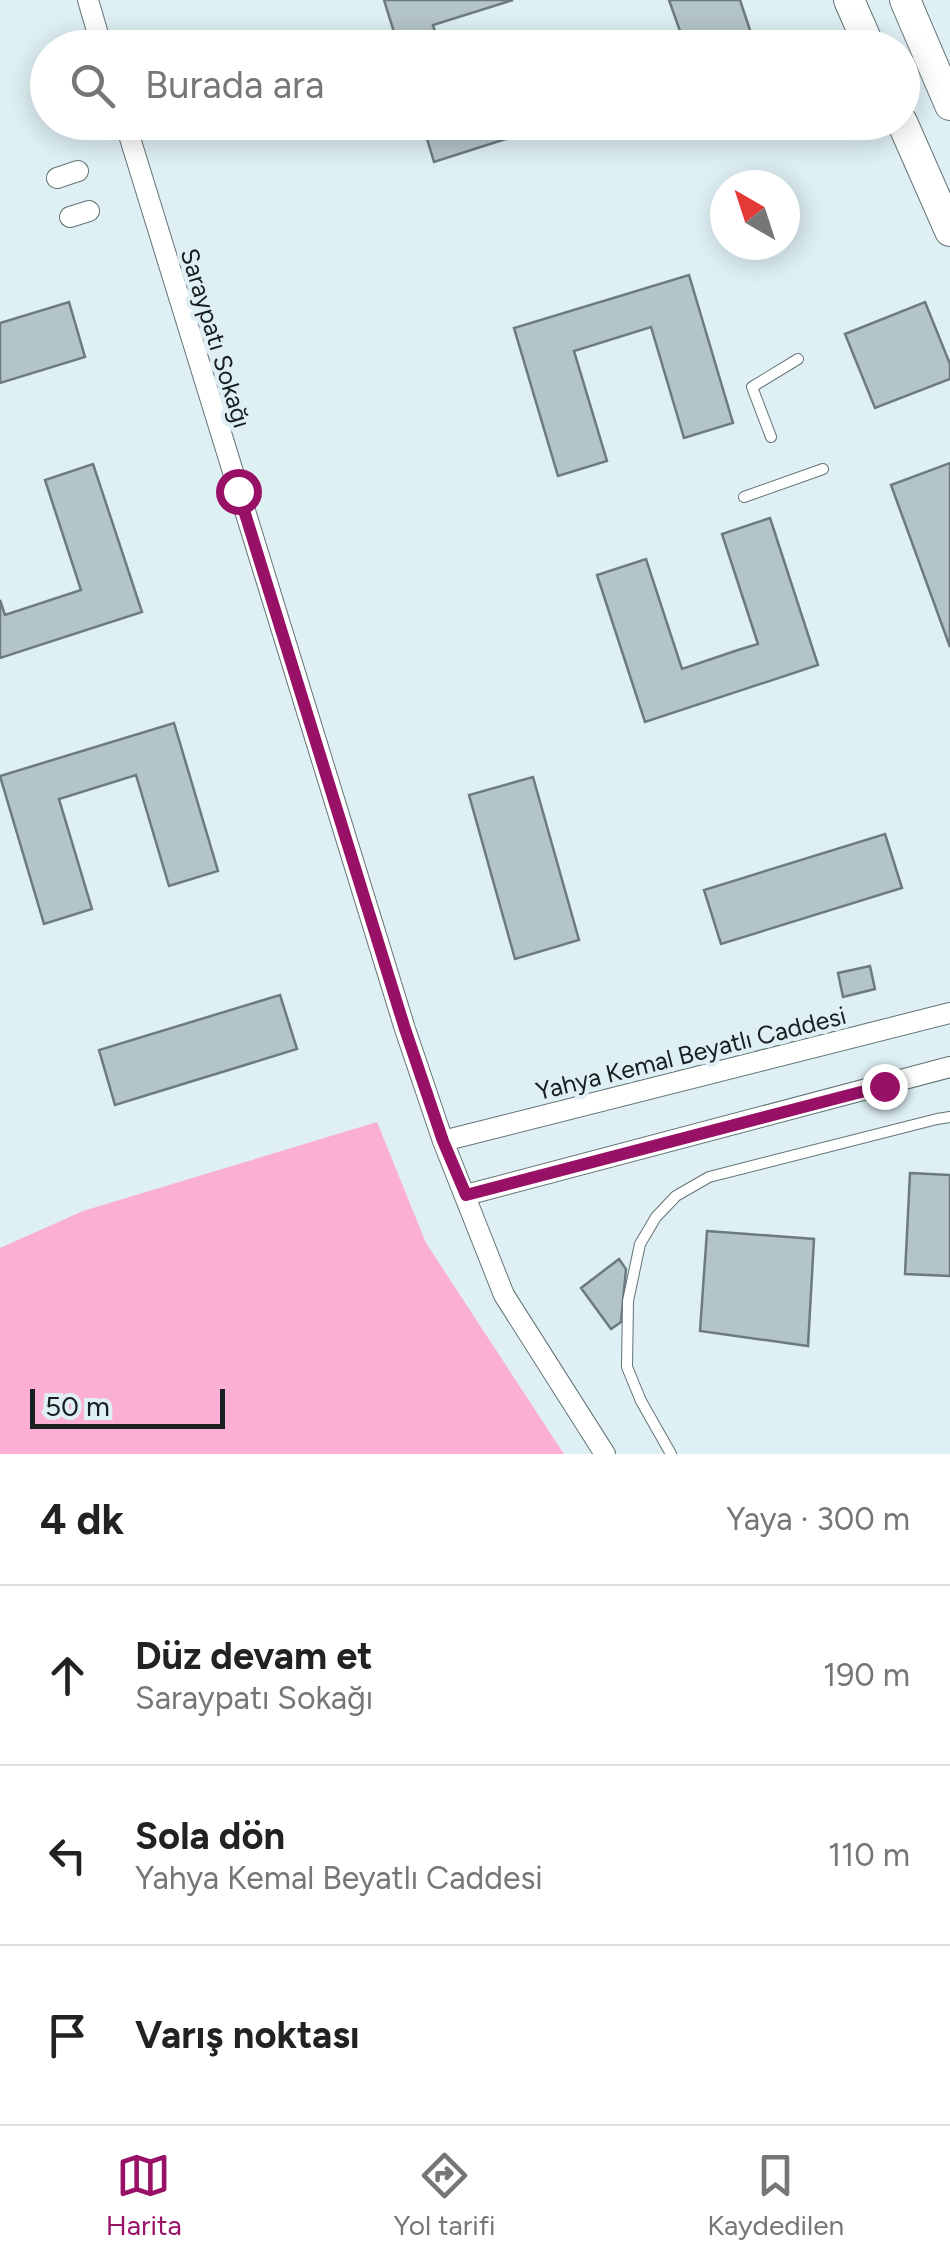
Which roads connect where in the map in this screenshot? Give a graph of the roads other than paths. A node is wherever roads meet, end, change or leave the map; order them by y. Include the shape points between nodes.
1 (88, 0) edge
2 (850, 0) edge
3 (905, 0) edge
4 (97, 30) edge
5 (862, 30) edge
6 (918, 30) edge
7 (920, 35) edge
8 (950, 105) edge
9 (130, 140) edge
10 (910, 140) edge
11 (78, 171) dead end
12 (57, 178) dead end
13 (950, 232) edge
14 (798, 359) dead end
15 (771, 437) dead end
16 (823, 468) dead end
17 (744, 497) dead end
18 (950, 1013) edge
19 (950, 1067) edge
20 (950, 1117) edge
21 (443, 1141) junction
22 (466, 1195) junction
23 (605, 1454) edge
24 (672, 1454) edge

1 - 4 street
2 - 5 main road
3 - 6 main road
7 - 8 main road
9 - 21 street, Saraypatı Sokağı
10 - 13 main road
11 - 12 street
14 - 15 lane via 752,387
16 - 17 lane
18 - 21 street, Yahya Kemal Beyatlı Caddesi
19 - 22 street
20 - 24 lane via 709,1177 656,1217 640,1244 628,1301 627,1367
21 - 22 street, Saraypatı Sokağı
22 - 23 street, Saraypatı Sokağı via 504,1294

